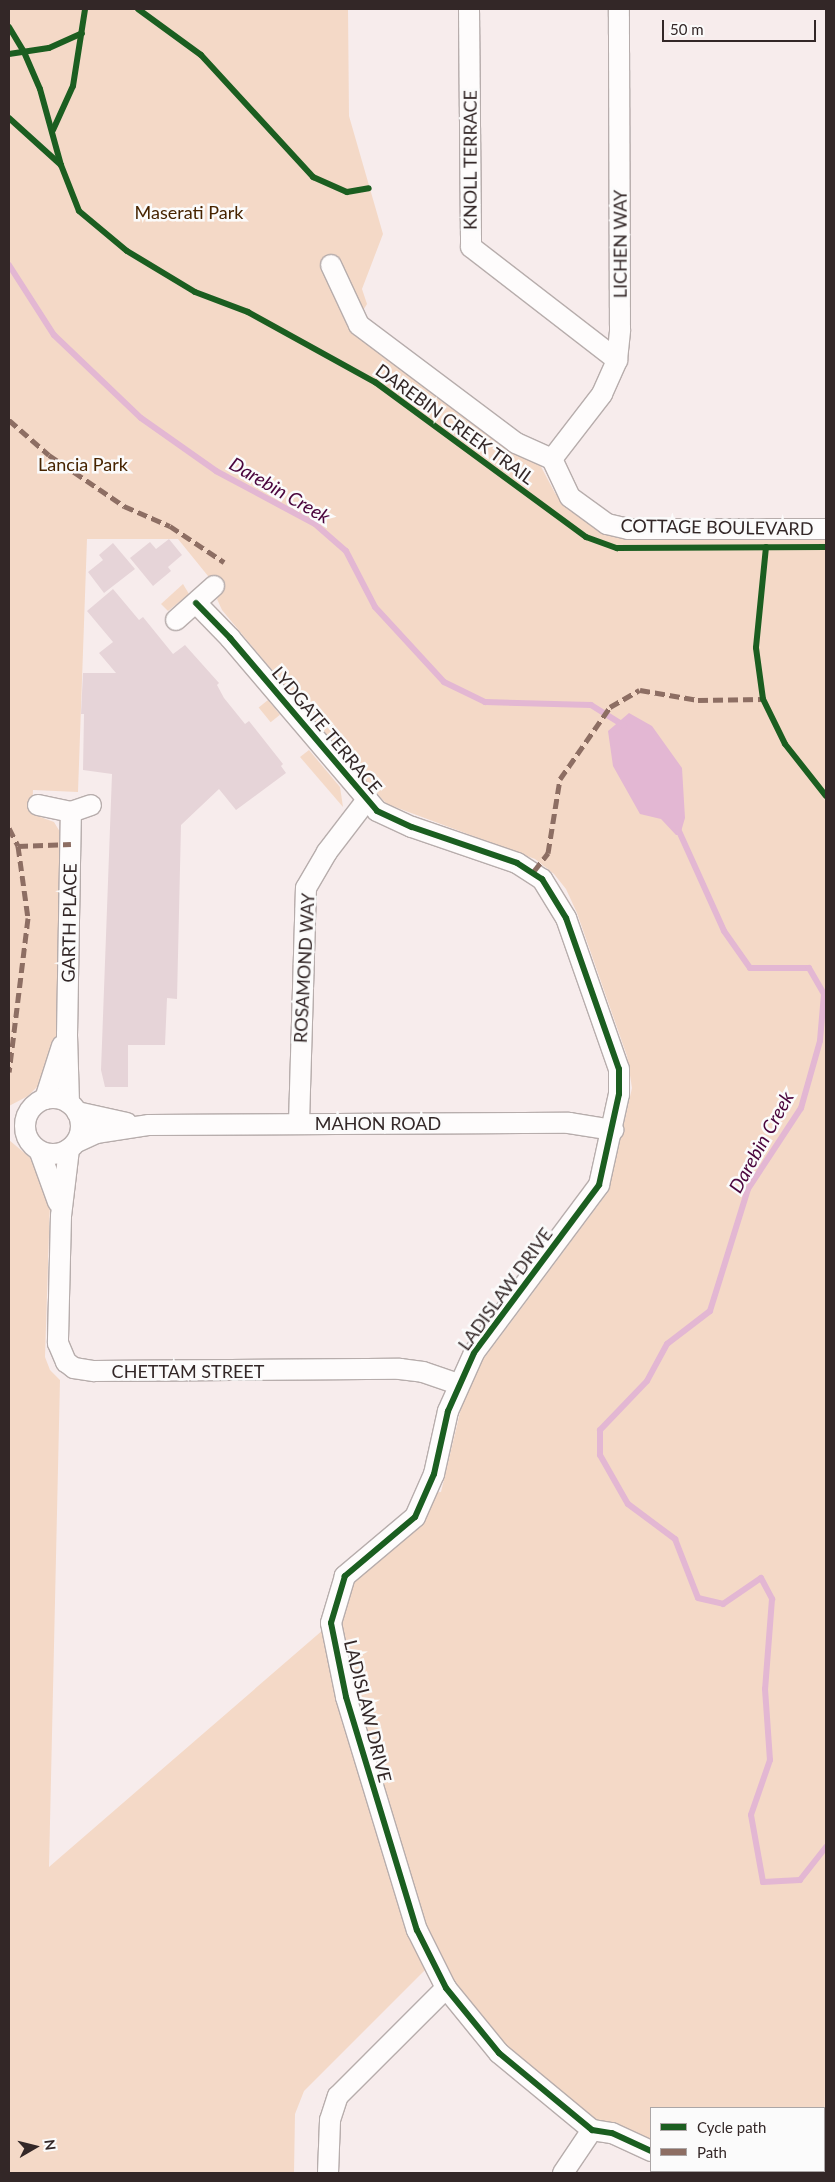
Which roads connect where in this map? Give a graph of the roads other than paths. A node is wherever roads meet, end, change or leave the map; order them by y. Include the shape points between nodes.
1 (469, 9) edge
2 (619, 9) edge
3 (331, 265) dead end
4 (617, 360) junction
5 (552, 459) junction
6 (826, 529) edge
7 (214, 586) dead end
8 (196, 603) junction
9 (176, 620) dead end
10 (366, 801) junction
11 (38, 805) dead end
12 (91, 805) dead end
13 (71, 812) junction
14 (66, 1035) junction
15 (39, 1103) junction
16 (73, 1108) junction
17 (9, 1112) edge
18 (299, 1123) junction
19 (143, 1125) junction
20 (613, 1130) junction
21 (9, 1134) edge
22 (73, 1145) junction
23 (34, 1146) junction
24 (61, 1216) junction
25 (458, 1384) junction
26 (446, 1988) junction
27 (592, 2130) junction
28 (650, 2150) edge
29 (328, 2173) edge
30 (563, 2173) edge

1 - 4 street, KNOLL TERRACE via 471,247
2 - 4 street, LICHEN WAY via 620,329
3 - 5 street via 360,325 516,443
4 - 5 street, LICHEN WAY via 602,394
5 - 6 street, COTTAGE BOULEVARD via 570,497 596,518 618,528
7 - 8 street
8 - 9 street
8 - 10 street, LYDGATE TERRACE via 230,638
10 - 18 street, ROSAMOND WAY via 327,852 306,888
10 - 20 street, LYDGATE TERRACE via 392,820 525,867 552,890 566,918 619,1069 620,1094
11 - 13 street
12 - 13 street
13 - 14 street, GARTH PLACE
14 - 15 street, GARTH PLACE
14 - 16 street, GARTH PLACE
15 - 16 street
15 - 17 street
15 - 23 street via 25,1123
16 - 19 street, MAHON ROAD
16 - 22 street via 81,1127
18 - 19 street, MAHON ROAD
18 - 20 street, MAHON ROAD via 569,1123
19 - 22 street, MAHON ROAD via 96,1133
20 - 25 street, LADISLAW DRIVE via 603,1173 591,1198 474,1353
21 - 23 street
22 - 23 street via 55,1155
22 - 24 street, CHETTAM STREET
23 - 24 street, CHETTAM STREET
24 - 25 street, CHETTAM STREET via 58,1343 66,1362 74,1368 94,1371 406,1369
25 - 26 street, LADISLAW DRIVE via 448,1411 434,1474 415,1517 345,1576 331,1623 346,1697 417,1930
26 - 27 street, LADISLAW DRIVE via 499,2053
26 - 29 street via 338,2096 330,2120
27 - 28 street, LADISLAW DRIVE via 612,2133
27 - 30 street

